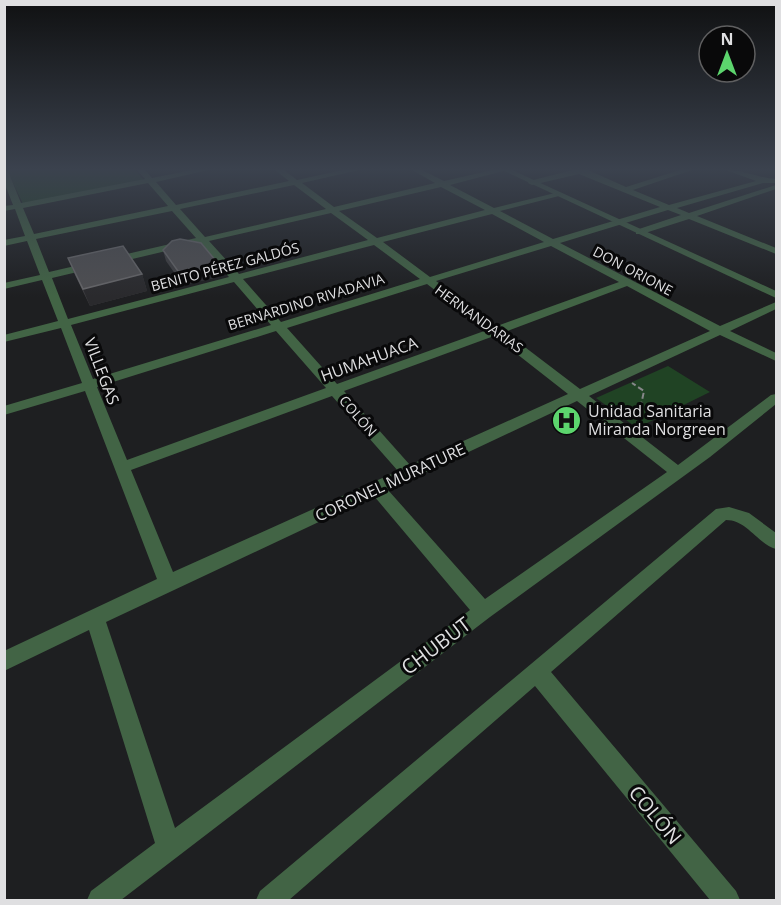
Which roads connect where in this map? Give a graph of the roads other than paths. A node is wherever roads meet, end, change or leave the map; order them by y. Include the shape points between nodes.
1 (22, 212) edge
2 (155, 212) edge
3 (180, 212) edge
4 (322, 212) edge
5 (335, 212) edge
6 (487, 212) edge
7 (494, 212) edge
8 (595, 212) edge
9 (650, 212) edge
10 (681, 212) edge
11 (701, 212) edge
12 (691, 216) junction
13 (616, 222) junction
14 (639, 232) junction
15 (30, 238) junction
16 (204, 240) junction
17 (375, 241) junction
18 (4, 243) edge
19 (550, 243) junction
20 (777, 251) edge
21 (46, 277) junction
22 (237, 278) junction
23 (426, 280) junction
24 (627, 283) junction
25 (4, 286) edge
26 (777, 295) edge
27 (777, 305) edge
28 (66, 323) junction
29 (279, 326) junction
30 (496, 330) junction
31 (721, 330) junction
32 (4, 339) edge
33 (777, 357) edge
34 (90, 385) junction
35 (334, 389) junction
36 (579, 394) junction
37 (777, 398) edge
38 (4, 411) edge
39 (123, 467) junction
40 (677, 472) junction
41 (408, 473) junction
42 (378, 489) junction
43 (777, 542) edge
44 (168, 584) junction
45 (483, 611) junction
46 (95, 618) junction
47 (4, 661) edge
48 (538, 673) junction
49 (169, 849) junction
50 (100, 900) edge
51 (269, 900) edge
52 (727, 900) edge

1 - 15 street, VILLEGAS
2 - 15 street
3 - 16 street, COLÓN
4 - 16 street
5 - 17 street, HERNANDARIAS
6 - 17 street, BENITO PÉREZ GALDÓS
7 - 19 street, DON ORIONE
8 - 13 street
9 - 13 street
10 - 12 street
11 - 12 street
12 - 14 street
12 - 20 street
13 - 14 street
13 - 19 street, BERNARDINO RIVADAVIA
14 - 26 street
15 - 18 street
15 - 21 street, VILLEGAS
16 - 21 street
16 - 22 street, COLÓN
17 - 22 street, BENITO PÉREZ GALDÓS
17 - 23 street, HERNANDARIAS
19 - 23 street, BERNARDINO RIVADAVIA
19 - 24 street, DON ORIONE
21 - 25 street
21 - 28 street, VILLEGAS
22 - 28 street, BENITO PÉREZ GALDÓS
22 - 29 street, COLÓN
23 - 29 street, BERNARDINO RIVADAVIA
23 - 30 street, HERNANDARIAS
24 - 30 street, HUMAHUACA
24 - 31 street, DON ORIONE
27 - 31 street, CORONEL MURATURE
28 - 32 street, BENITO PÉREZ GALDÓS
28 - 34 street, VILLEGAS
29 - 34 street, BERNARDINO RIVADAVIA
29 - 35 street, COLÓN
30 - 35 street, HUMAHUACA
30 - 36 street, HERNANDARIAS
31 - 33 street, DON ORIONE
31 - 36 street, CORONEL MURATURE
34 - 38 street, BERNARDINO RIVADAVIA
34 - 39 street, VILLEGAS
35 - 39 street, HUMAHUACA
35 - 41 street, COLÓN
36 - 40 street, HERNANDARIAS
36 - 41 street, CORONEL MURATURE
37 - 40 street, CHUBUT
39 - 44 street, VILLEGAS
40 - 45 street, CHUBUT
41 - 42 street, CORONEL MURATURE
42 - 44 street, CORONEL MURATURE
42 - 45 street
43 - 48 street via 739,515 728,512
44 - 46 street, CORONEL MURATURE
45 - 49 street, CHUBUT
46 - 47 street, CORONEL MURATURE
46 - 49 street
48 - 51 street
48 - 52 street, COLÓN
49 - 50 street, CHUBUT

